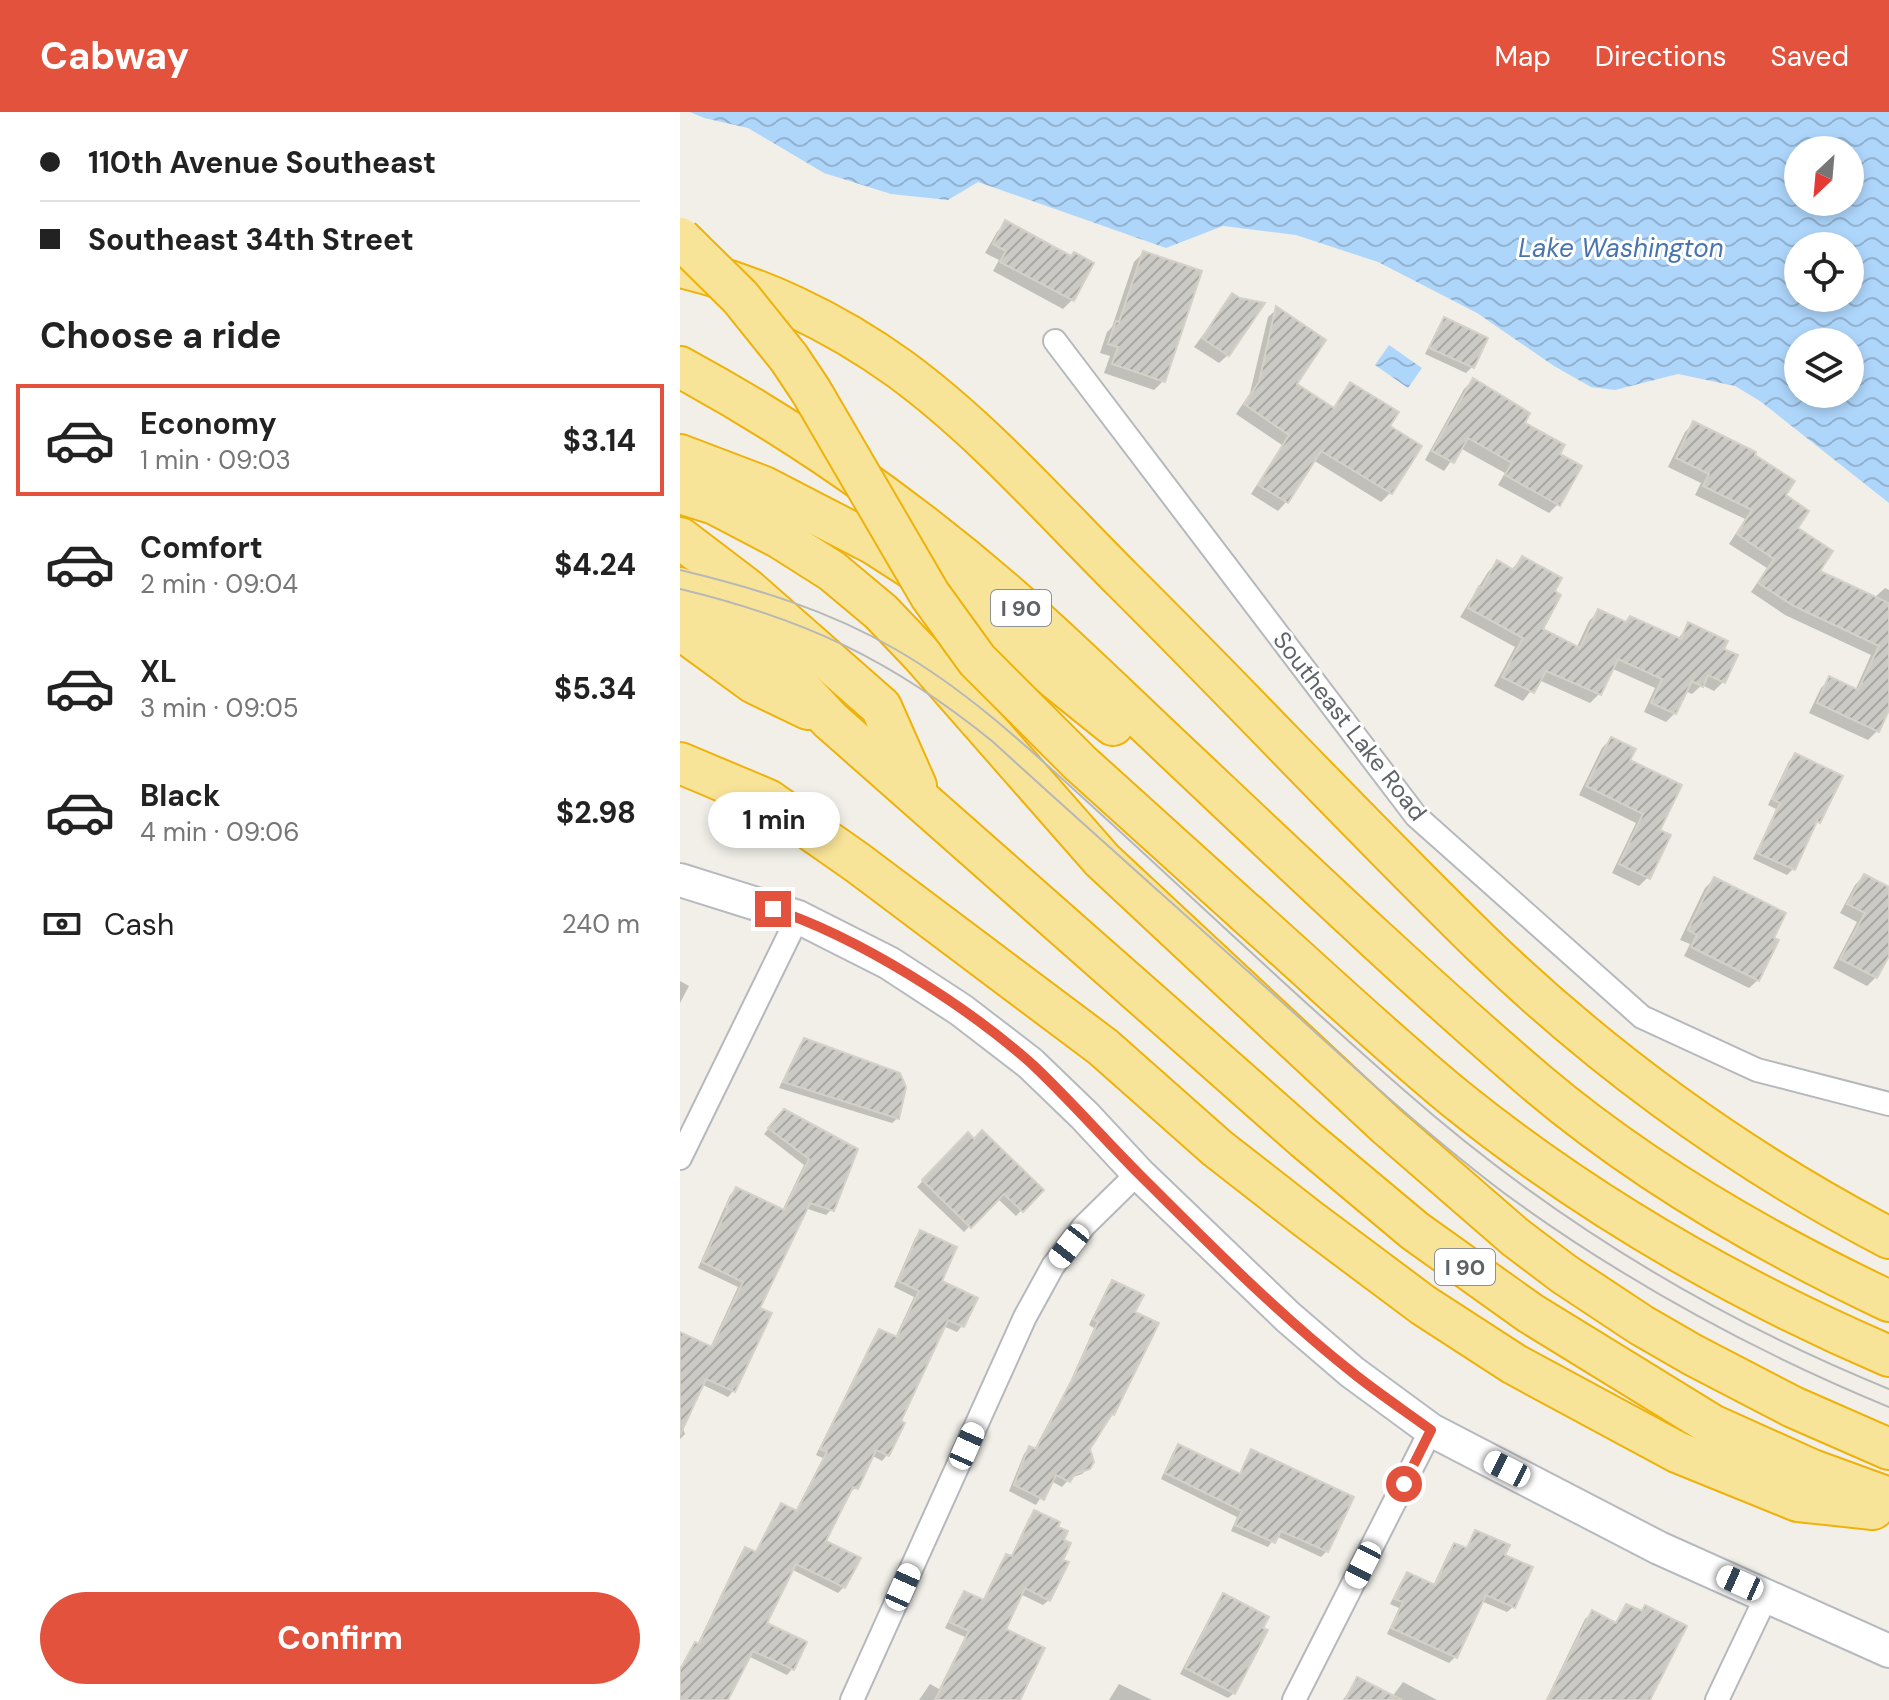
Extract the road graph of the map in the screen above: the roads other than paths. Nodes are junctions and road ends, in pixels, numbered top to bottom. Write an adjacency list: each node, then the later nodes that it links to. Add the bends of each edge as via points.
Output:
1 (680, 238): 21 (highway, bridge, via 740,297 789,358 930,595 977,660 1080,763 1457,1100 1640,1227 1753,1291)
2 (680, 267): 19 (highway, via 747,287 805,313 854,339 944,404 1544,1002 1600,1050 1730,1144)
3 (1055, 341): 16 (street, Southeast Lake Road, via 1416,816 1642,1017 1757,1070)
4 (680, 367): 14 (highway, I 90, via 814,446 996,585)
5 (680, 455): 14 (highway, via 835,522 919,573)
6 (680, 493): 23 (highway, via 715,504 780,538 832,571 881,612 1102,860 1386,1125 1515,1237 1693,1355)
7 (680, 538): 12 (highway, via 747,589 881,707)
8 (680, 588): 10 (highway, I 90, via 774,660)
9 (680, 629): 10 (highway, via 754,683)
10 (830, 720): 12 (highway, I 90)
11 (680, 763): 25 (highway, via 768,800 858,863 1103,1047 1217,1148 1308,1219 1423,1305 1514,1364 1677,1452 1798,1501)
12 (921, 797): 24 (highway, I 90, via 1415,1231 1530,1313 1712,1425)
13 (680, 880): 15 (street)
14 (1327, 893): 20 (highway, I 90, via 1537,1083 1607,1137 1779,1247)
15 (798, 917): 17 (street); 18 (street, via 889,963 961,1010 1030,1063)
16 (1889, 1104)
17 (680, 1158)
18 (1138, 1173): 22 (street, via 1288,1317); 28 (street, via 1084,1226 1053,1266 1025,1317)
19 (1889, 1238)
20 (1889, 1301)
21 (1889, 1356)
22 (1431, 1430): 26 (street, via 1659,1548); 29 (street)
23 (1889, 1449)
24 (1889, 1498)
25 (1889, 1511)
26 (1767, 1595): 27 (street); 30 (street)
27 (1889, 1651)
28 (852, 1700)
29 (1294, 1700)
30 (1717, 1700)

